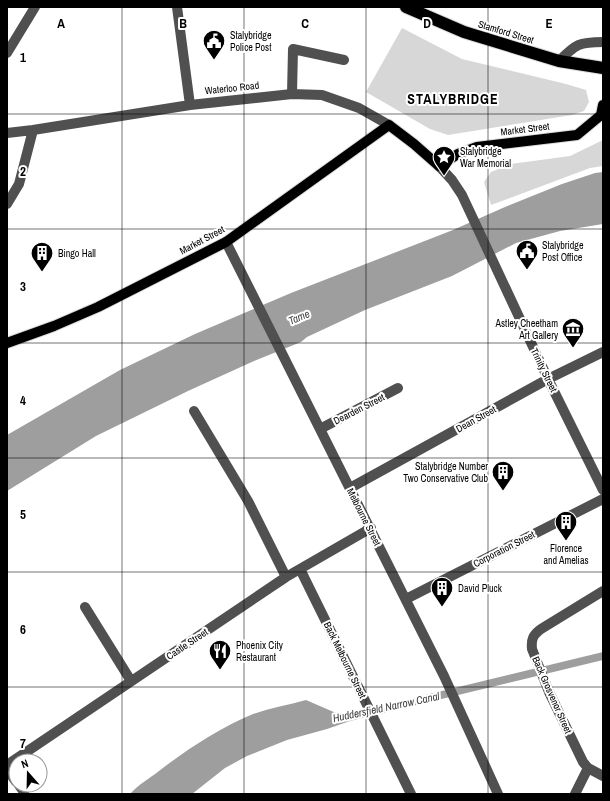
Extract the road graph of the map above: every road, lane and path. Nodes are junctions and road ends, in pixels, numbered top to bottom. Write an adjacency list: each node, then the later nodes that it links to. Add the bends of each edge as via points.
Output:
1 (35, 7): 6 (street)
2 (177, 7): 11 (street)
3 (406, 7): 4 (highway, Stamford Street)
4 (424, 11): 8 (highway, Stamford Street, via 464,32)
5 (603, 42): 8 (street, via 585,42 573,47)
6 (7, 53)
7 (344, 60): 10 (street, via 293,49)
8 (559, 61): 9 (highway, Stamford Street)
9 (603, 68)
10 (292, 94): 11 (street, Waterloo Road); 13 (street, Waterloo Road, via 322,95 359,108)
11 (190, 105): 14 (street, Waterloo Road)
12 (603, 105): 16 (main road, Market Street, via 601,115 577,135 477,147 458,154)
13 (389, 125): 16 (main road, Waterloo Road); 18 (main road, Market Street)
14 (33, 130): 15 (street, Waterloo Road); 17 (street, via 19,184)
15 (7, 133)
16 (439, 166): 21 (street, Trinity Street, via 462,195)
17 (7, 204)
18 (226, 242): 19 (main road, Market Street, via 98,307); 24 (street, Melbourne Street)
19 (7, 343)
20 (603, 352): 21 (street, Dean Street)
21 (548, 379): 25 (street, Dean Street); 26 (street, Trinity Street)
22 (398, 388): 24 (street, Dearden Street)
23 (194, 411): 30 (street, via 248,501)
24 (320, 429): 25 (street, Melbourne Street)
25 (350, 488): 28 (street, Melbourne Street)
26 (603, 490)
27 (603, 499): 32 (street, Corporation Street)
28 (370, 528): 29 (street, Castle Street); 32 (street, Melbourne Street)
29 (300, 569): 30 (street, Castle Street); 38 (street, Back Melbourne Street)
30 (286, 577): 34 (street, Castle Street)
31 (603, 592): 36 (street, Back Grosvenor Street, via 534,634 531,642 549,692)
32 (406, 599): 39 (street, Melbourne Street)
33 (85, 607): 34 (street)
34 (131, 681): 35 (street, Castle Street)
35 (7, 765)
36 (588, 768): 37 (street); 40 (street)
37 (603, 776)
38 (411, 794)
39 (498, 794)
40 (575, 794)

